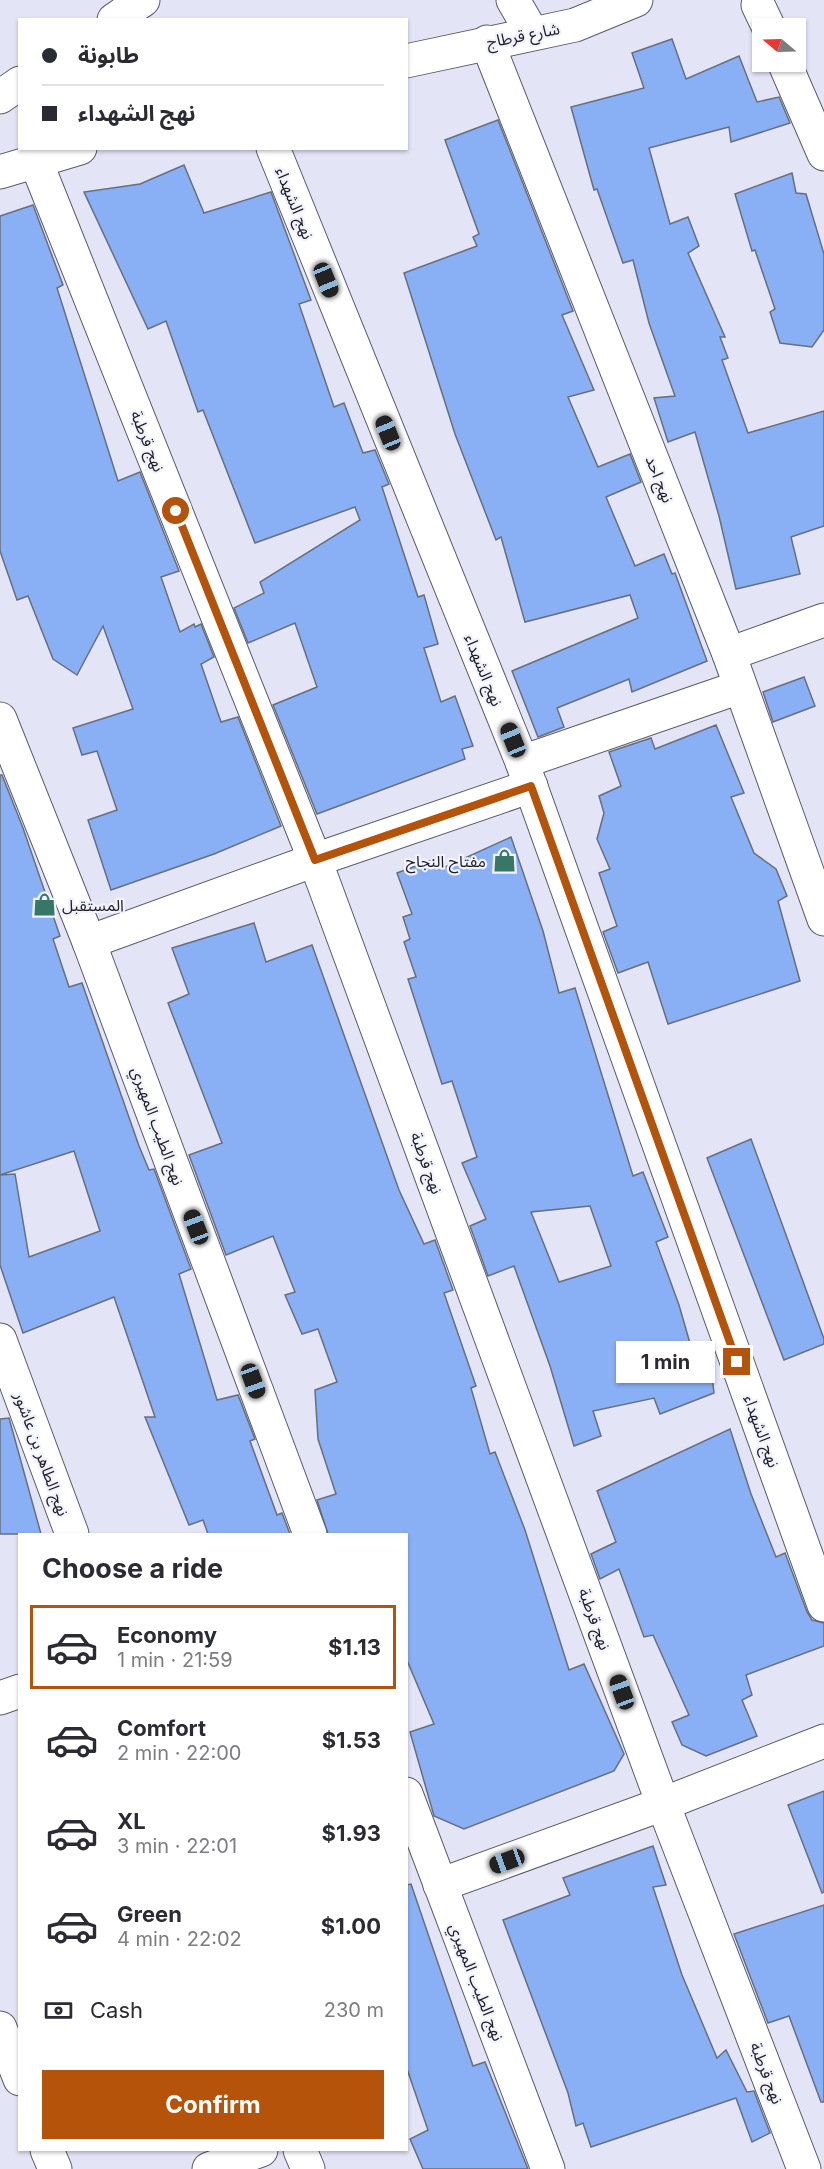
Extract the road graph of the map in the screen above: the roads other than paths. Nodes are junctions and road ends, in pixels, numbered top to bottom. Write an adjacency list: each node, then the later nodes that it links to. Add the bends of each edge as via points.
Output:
1 (143, 0): 4 (street)
2 (513, 0): 5 (street)
3 (636, 0): 5 (street, شارع قرطاج, via 575,25)
4 (117, 18)
5 (532, 33): 6 (street, شارع قرطاج)
6 (488, 42): 7 (street, شارع قرطاج); 18 (street, نهج احد)
7 (408, 61)
8 (790, 72): 11 (street)
9 (18, 84): 10 (street)
10 (0, 96)
11 (816, 112): 14 (street)
12 (74, 150): 15 (street)
13 (274, 150): 21 (street, نهج الشهداء)
14 (824, 154)
15 (36, 162): 16 (street); 22 (street, نهج قرطبة)
16 (0, 172)
17 (824, 620): 18 (street)
18 (729, 654): 19 (street, نهج احد)
19 (740, 687): 21 (street); 23 (street, نهج احد)
20 (0, 719): 24 (street, نهج الطيب المهيري)
21 (526, 774): 22 (street); 28 (street, نهج الشهداء)
22 (315, 860): 24 (street); 33 (street, نهج قرطبة)
23 (824, 919)
24 (89, 942): 27 (street, نهج الطيب المهيري)
25 (0, 1341): 26 (street, نهج الطاهر بن عاشور)
26 (72, 1533)
27 (310, 1533)
28 (824, 1605)
29 (18, 1692): 30 (street)
30 (0, 1698)
31 (824, 1741): 33 (street)
32 (408, 1799): 34 (street, نهج الطيب المهيري)
33 (663, 1804): 34 (street); 44 (street, نهج قرطبة)
34 (440, 1885): 43 (street, نهج الطيب المهيري)
35 (0, 2028): 36 (street)
36 (18, 2074)
37 (47, 2151): 40 (street)
38 (258, 2151): 41 (street)
39 (300, 2151): 42 (street)
40 (55, 2169)
41 (209, 2169)
42 (308, 2169)
43 (548, 2169)
44 (804, 2169)

